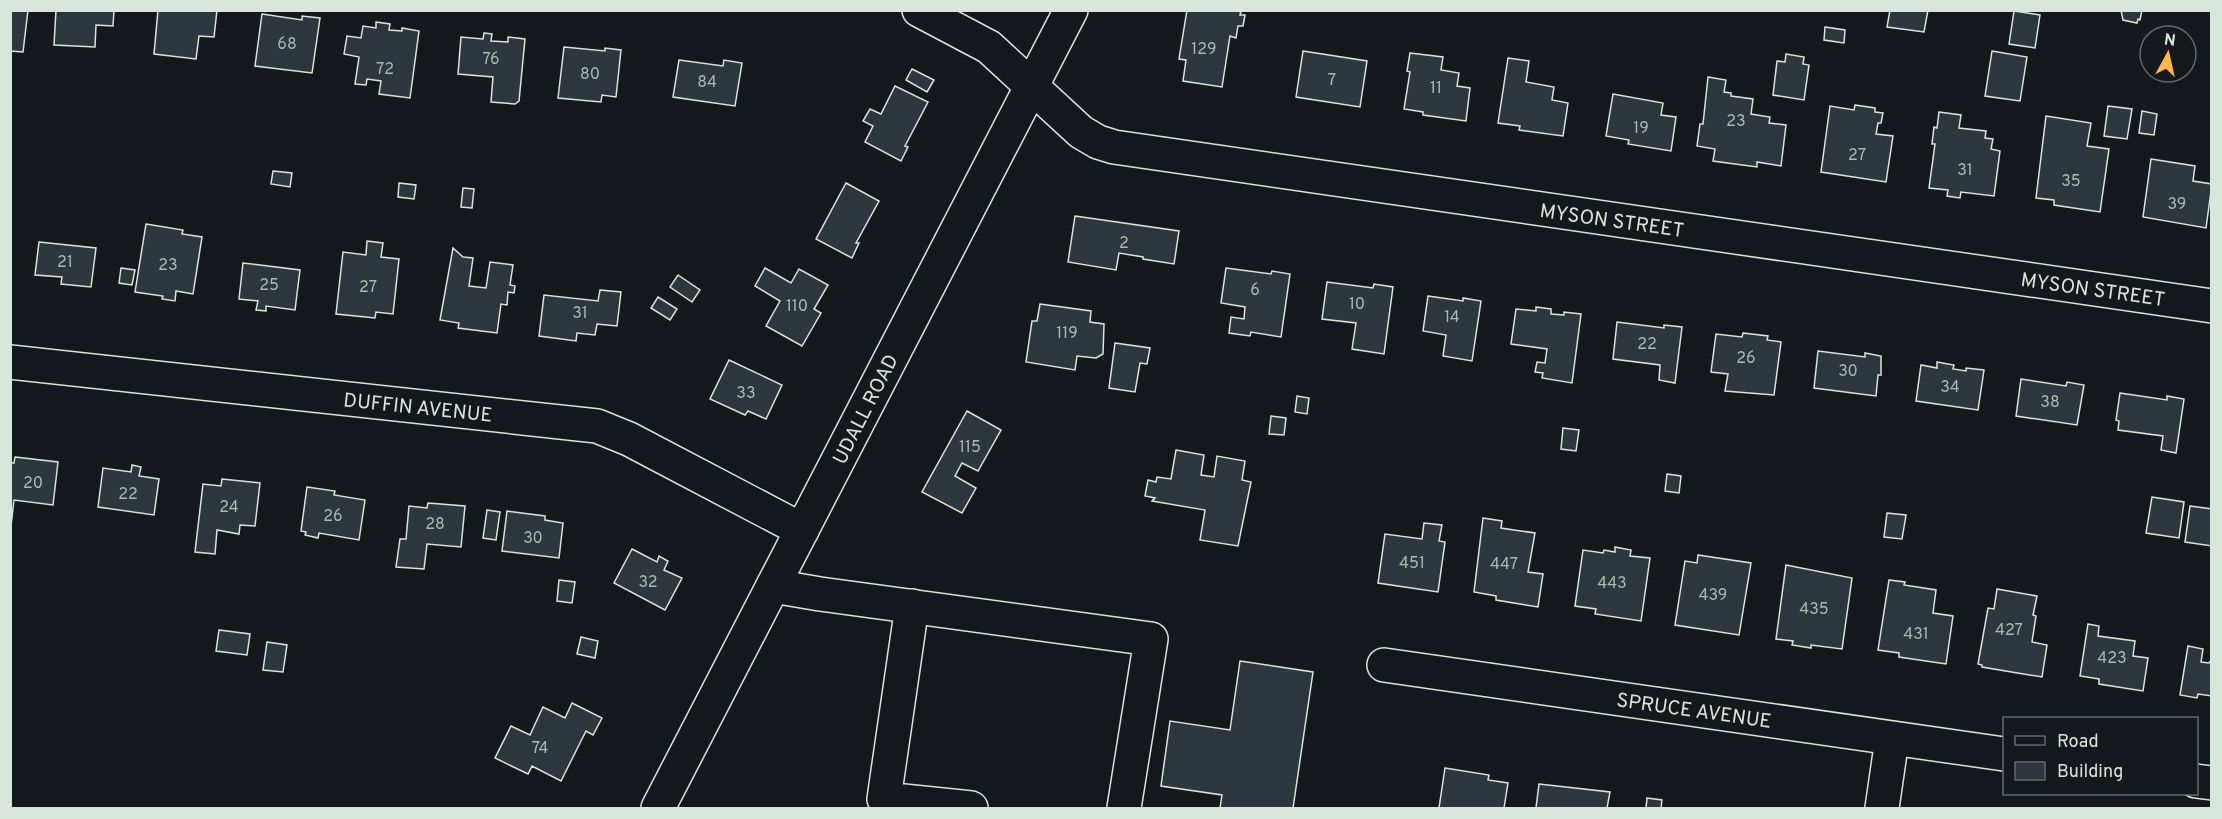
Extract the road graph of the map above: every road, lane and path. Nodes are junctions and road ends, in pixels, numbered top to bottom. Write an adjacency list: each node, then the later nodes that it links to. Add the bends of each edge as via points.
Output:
1 (919, 10): 3 (street, MYSON STREET, via 989,47)
2 (1071, 10): 3 (street, UDALL ROAD)
3 (1032, 87): 4 (street, MYSON STREET, via 1081,132 1098,142 1131,151); 6 (street, UDALL ROAD)
4 (2211, 306)
5 (10, 362): 6 (street, DUFFIN AVENUE, via 597,426)
6 (802, 530): 7 (street, UDALL ROAD)
7 (773, 586): 8 (street); 12 (street, UDALL ROAD)
8 (912, 606): 13 (street, via 884,798); 14 (street, via 1151,639)
9 (1384, 665): 10 (street, SPRUCE AVENUE)
10 (1892, 739): 11 (street, SPRUCE AVENUE); 15 (street)
11 (2003, 754)
12 (658, 808)
13 (971, 808)
14 (1124, 808)
15 (1882, 808)

